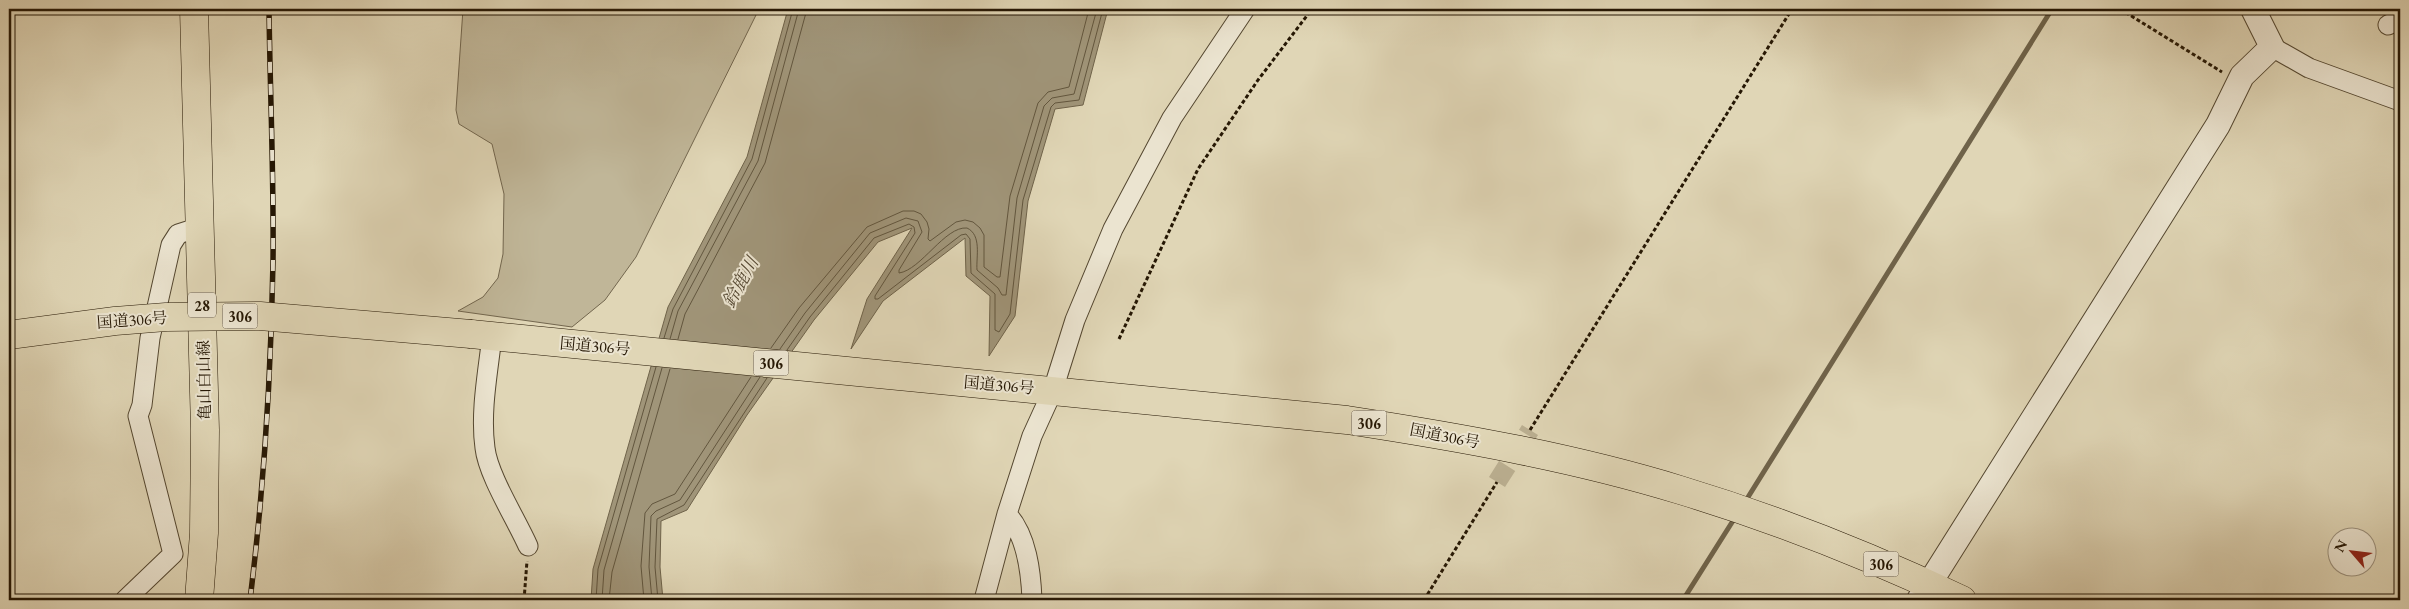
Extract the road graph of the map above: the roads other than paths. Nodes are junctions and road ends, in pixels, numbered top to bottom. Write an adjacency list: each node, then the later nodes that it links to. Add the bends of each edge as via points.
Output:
1 (194, 9): 6 (main road, 亀山白山線 / 28)
2 (1245, 9): 9 (street, via 1172,118 1113,229)
3 (2253, 9): 4 (street)
4 (2272, 47): 5 (street, via 2308,68); 12 (street, via 2234,76 2218,125)
5 (2400, 101)
6 (200, 227): 13 (street, via 178,234 170,245 150,338 138,416 173,554); 14 (main road, 亀山白山線 / 28, via 205,430 204,533)
7 (9, 335): 8 (main road, 国道306号 / 306, bridge, via 123,320 260,316)
8 (490, 336): 9 (main road, 国道306号 / 306); 11 (street, via 485,448 499,488)
9 (1044, 389): 10 (street); 12 (main road, 国道306号 / 306, via 1347,420 1511,448 1680,490 1798,530)
10 (1007, 514): 15 (street); 16 (street, via 1016,523 1029,563)
11 (528, 546)
12 (1924, 592): 17 (main road, 国道306号 / 306)
13 (125, 600)
14 (199, 600)
15 (984, 600)
16 (1032, 600)
17 (1962, 600)

